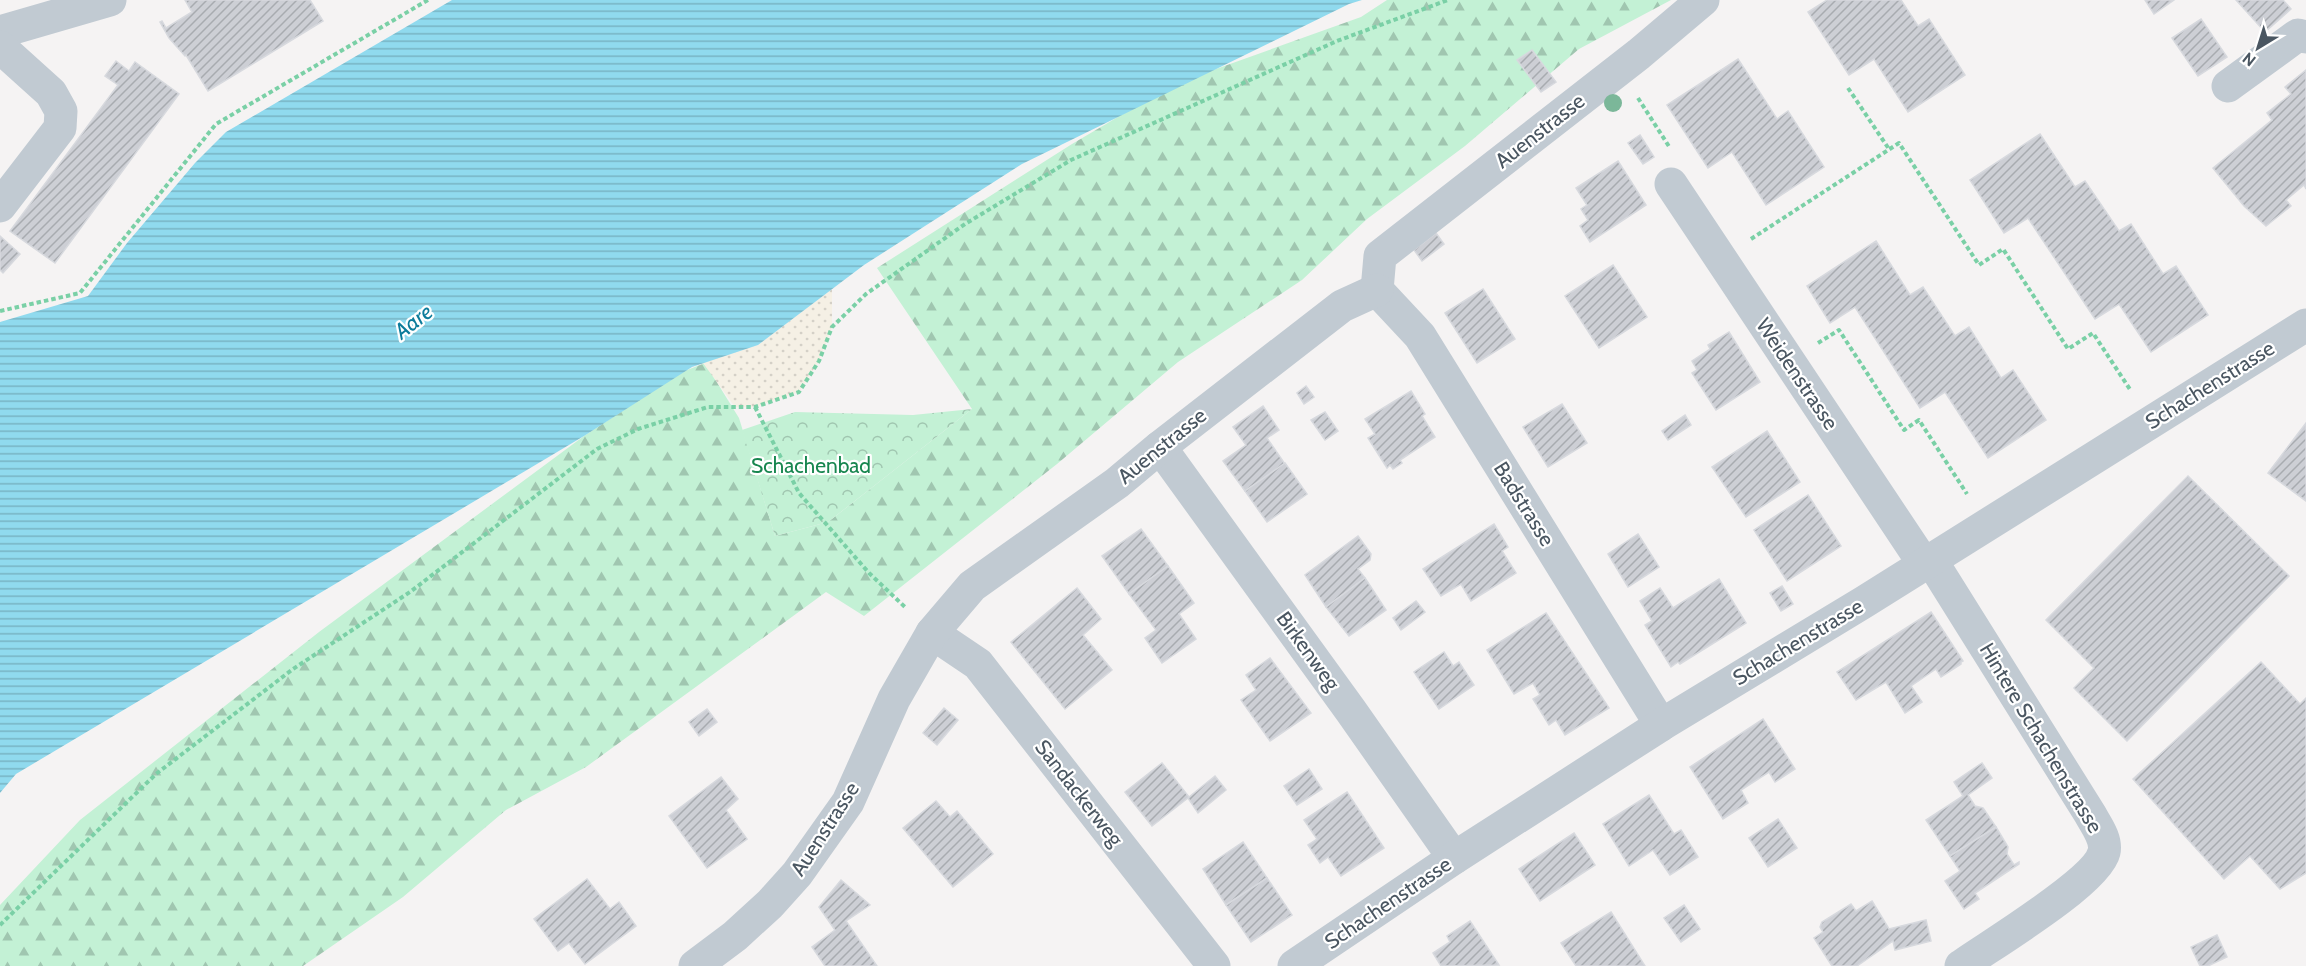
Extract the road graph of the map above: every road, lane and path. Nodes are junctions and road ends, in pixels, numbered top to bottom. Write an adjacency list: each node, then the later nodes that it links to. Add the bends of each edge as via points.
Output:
1 (110, 0): 5 (street)
2 (428, 0): 16 (path, via 216,124 80,293)
3 (1448, 0): 19 (path, via 1337,41 1071,160 965,224 867,294 832,327 819,361 799,392)
4 (1703, 0): 8 (street, Auenstrasse)
5 (0, 32)
6 (2306, 37): 9 (street, via 2298,35)
7 (0, 47): 13 (street, via 51,93 61,111 60,128)
8 (1619, 70): 12 (path); 15 (street, Auenstrasse, via 1380,255)
9 (2228, 86)
10 (1848, 88): 11 (path)
11 (1889, 149): 14 (path); 20 (path, via 1899,143 1979,265 2003,249 2068,349 2093,333)
12 (1673, 171): 23 (street, Weidenstrasse)
13 (0, 206)
14 (1746, 243)
15 (1377, 290): 21 (street, Auenstrasse, via 1342,306); 25 (street, Badstrasse, via 1420,336)
16 (0, 311)
17 (2306, 325): 20 (street, Schachenstrasse)
18 (1811, 348): 22 (path, via 1839,330 1904,430 1919,420)
19 (755, 406): 24 (path, via 799,492 870,573); 27 (path, via 708,408 638,429 597,449 410,592 292,669 156,774)
20 (2151, 422): 22 (street, Schachenstrasse)
21 (1160, 447): 24 (street, Auenstrasse, via 1117,483 972,586); 26 (street, Birkenweg)
22 (1987, 525): 23 (street, Schachenstrasse)
23 (1928, 562): 25 (street, Schachenstrasse); 31 (street, Hintere Schachenstrasse, via 2090,814 2104,852 2089,875 2068,892)
24 (932, 633): 28 (street, Auenstrasse, via 894,699 848,802 822,840 770,904); 29 (street, Sandackerweg, via 978,664)
25 (1662, 725): 26 (street, Schachenstrasse)
26 (1454, 858): 30 (street, Schachenstrasse)
27 (0, 925)
28 (695, 966)
29 (1214, 966)
30 (1294, 966)
31 (1961, 966)

